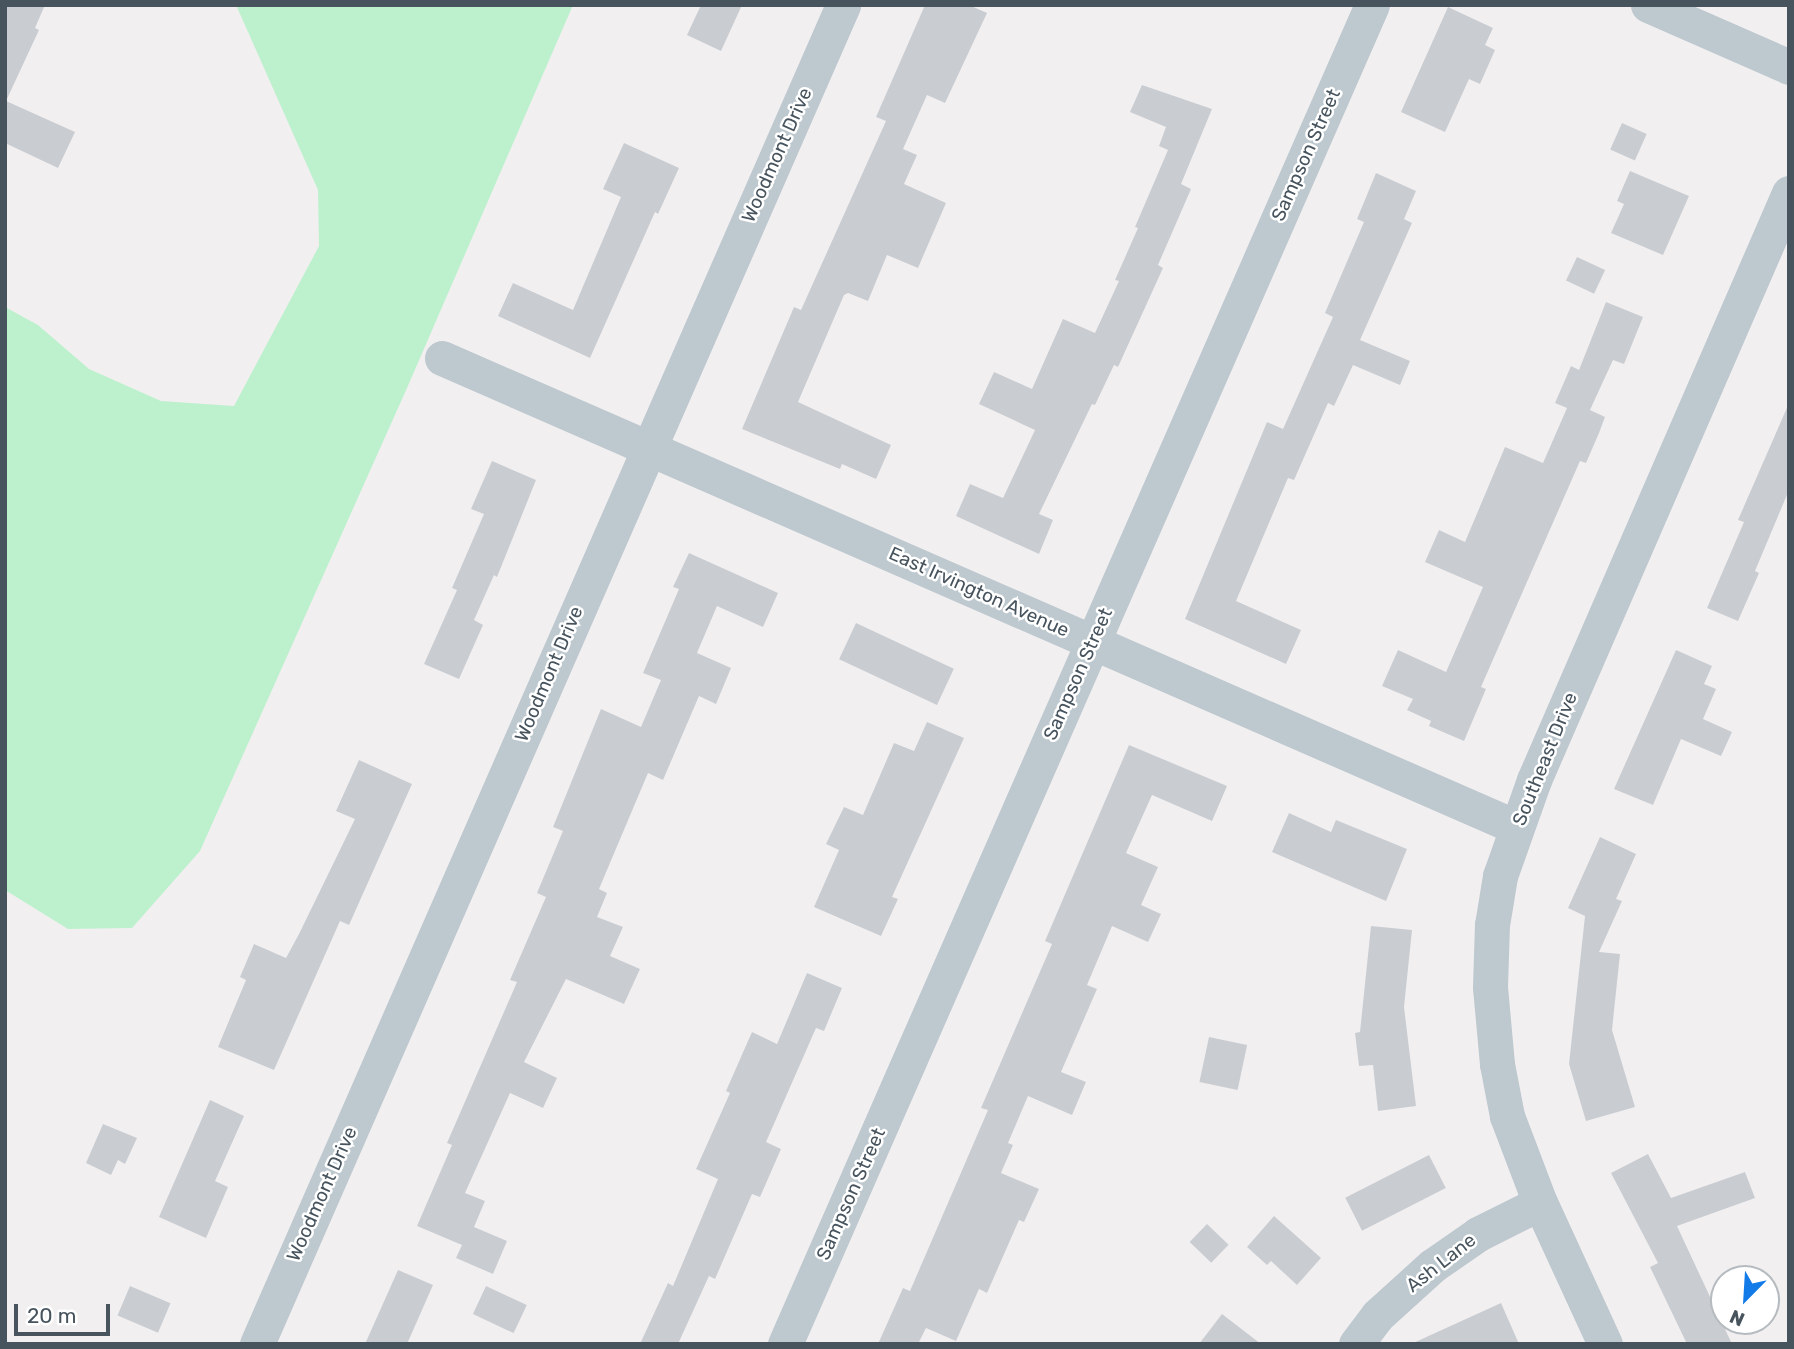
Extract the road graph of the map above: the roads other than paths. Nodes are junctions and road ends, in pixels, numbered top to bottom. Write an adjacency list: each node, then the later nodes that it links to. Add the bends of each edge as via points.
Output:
1 (842, 5): 7 (street, Woodmont Drive)
2 (1372, 5): 8 (street, Sampson Street)
3 (1648, 5): 4 (street)
4 (1789, 67)
5 (1789, 193): 9 (street, Southeast Drive)
6 (442, 358): 7 (street, East Irvington Avenue)
7 (648, 447): 8 (street, East Irvington Avenue); 11 (street, Woodmont Drive)
8 (1091, 643): 9 (street, East Irvington Avenue); 12 (street, Sampson Street)
9 (1516, 827): 10 (street, Southeast Drive, via 1500,876 1492,925 1490,987 1507,1116)
10 (1540, 1203): 13 (street, Ash Lane, via 1478,1234 1432,1266 1378,1315); 14 (street, Southeast Drive)
11 (257, 1344)
12 (785, 1344)
13 (1356, 1344)
14 (1605, 1344)

